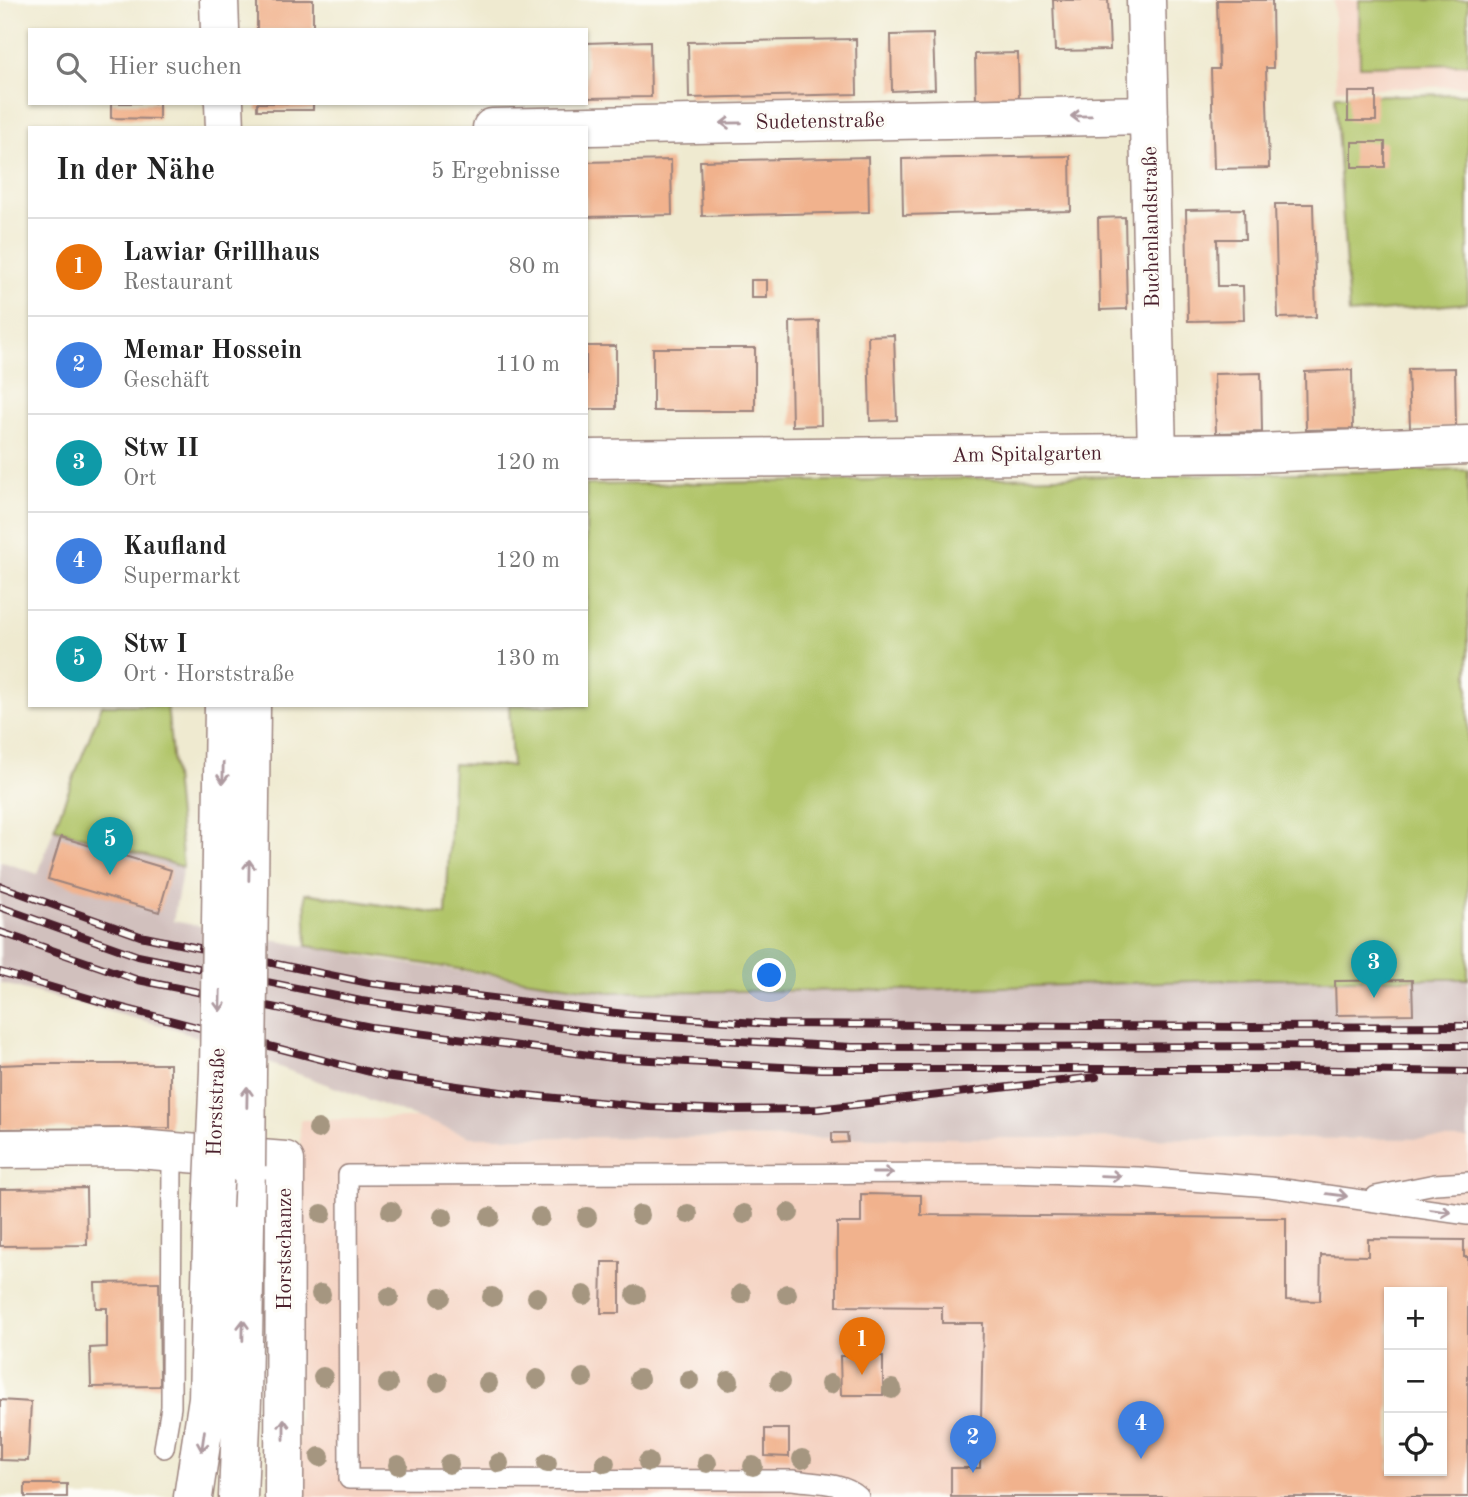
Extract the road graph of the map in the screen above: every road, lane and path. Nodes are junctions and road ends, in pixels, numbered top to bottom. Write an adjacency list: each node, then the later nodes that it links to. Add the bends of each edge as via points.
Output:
1 (219, 0): 3 (street)
2 (1146, 0): 5 (street, Buchenlandstraße)
3 (220, 28)
4 (224, 105): 6 (street)
5 (1149, 115): 7 (street, Sudetenstraße, one-way to 7); 9 (street, Buchenlandstraße)
6 (225, 126)
7 (588, 126)
8 (1468, 444): 9 (street, Am Spitalgarten)
9 (1157, 454): 10 (street, Am Spitalgarten)
10 (588, 459)
11 (224, 707): 18 (street, Horststraße, one-way to 18, bridge, via 219,1070)
12 (251, 707): 18 (street, Horststraße, one-way to 12, bridge)
13 (0, 1150): 14 (street, Horstschanze)
14 (173, 1153): 19 (lane, via 171,1407); 22 (street, Horstschanze, one-way to 14, via 285,1161)
15 (1468, 1182): 16 (lane)
16 (1365, 1199): 17 (lane, one-way to 17); 23 (lane, one-way to 16, via 831,1485 792,1480 349,1479 348,1175 1005,1173 1270,1186)
17 (1468, 1214)
18 (225, 1399): 20 (street, Horststraße, one-way to 20); 21 (street, Horststraße)
19 (164, 1448)
20 (193, 1497)
21 (238, 1497)
22 (284, 1497)
23 (859, 1497)

